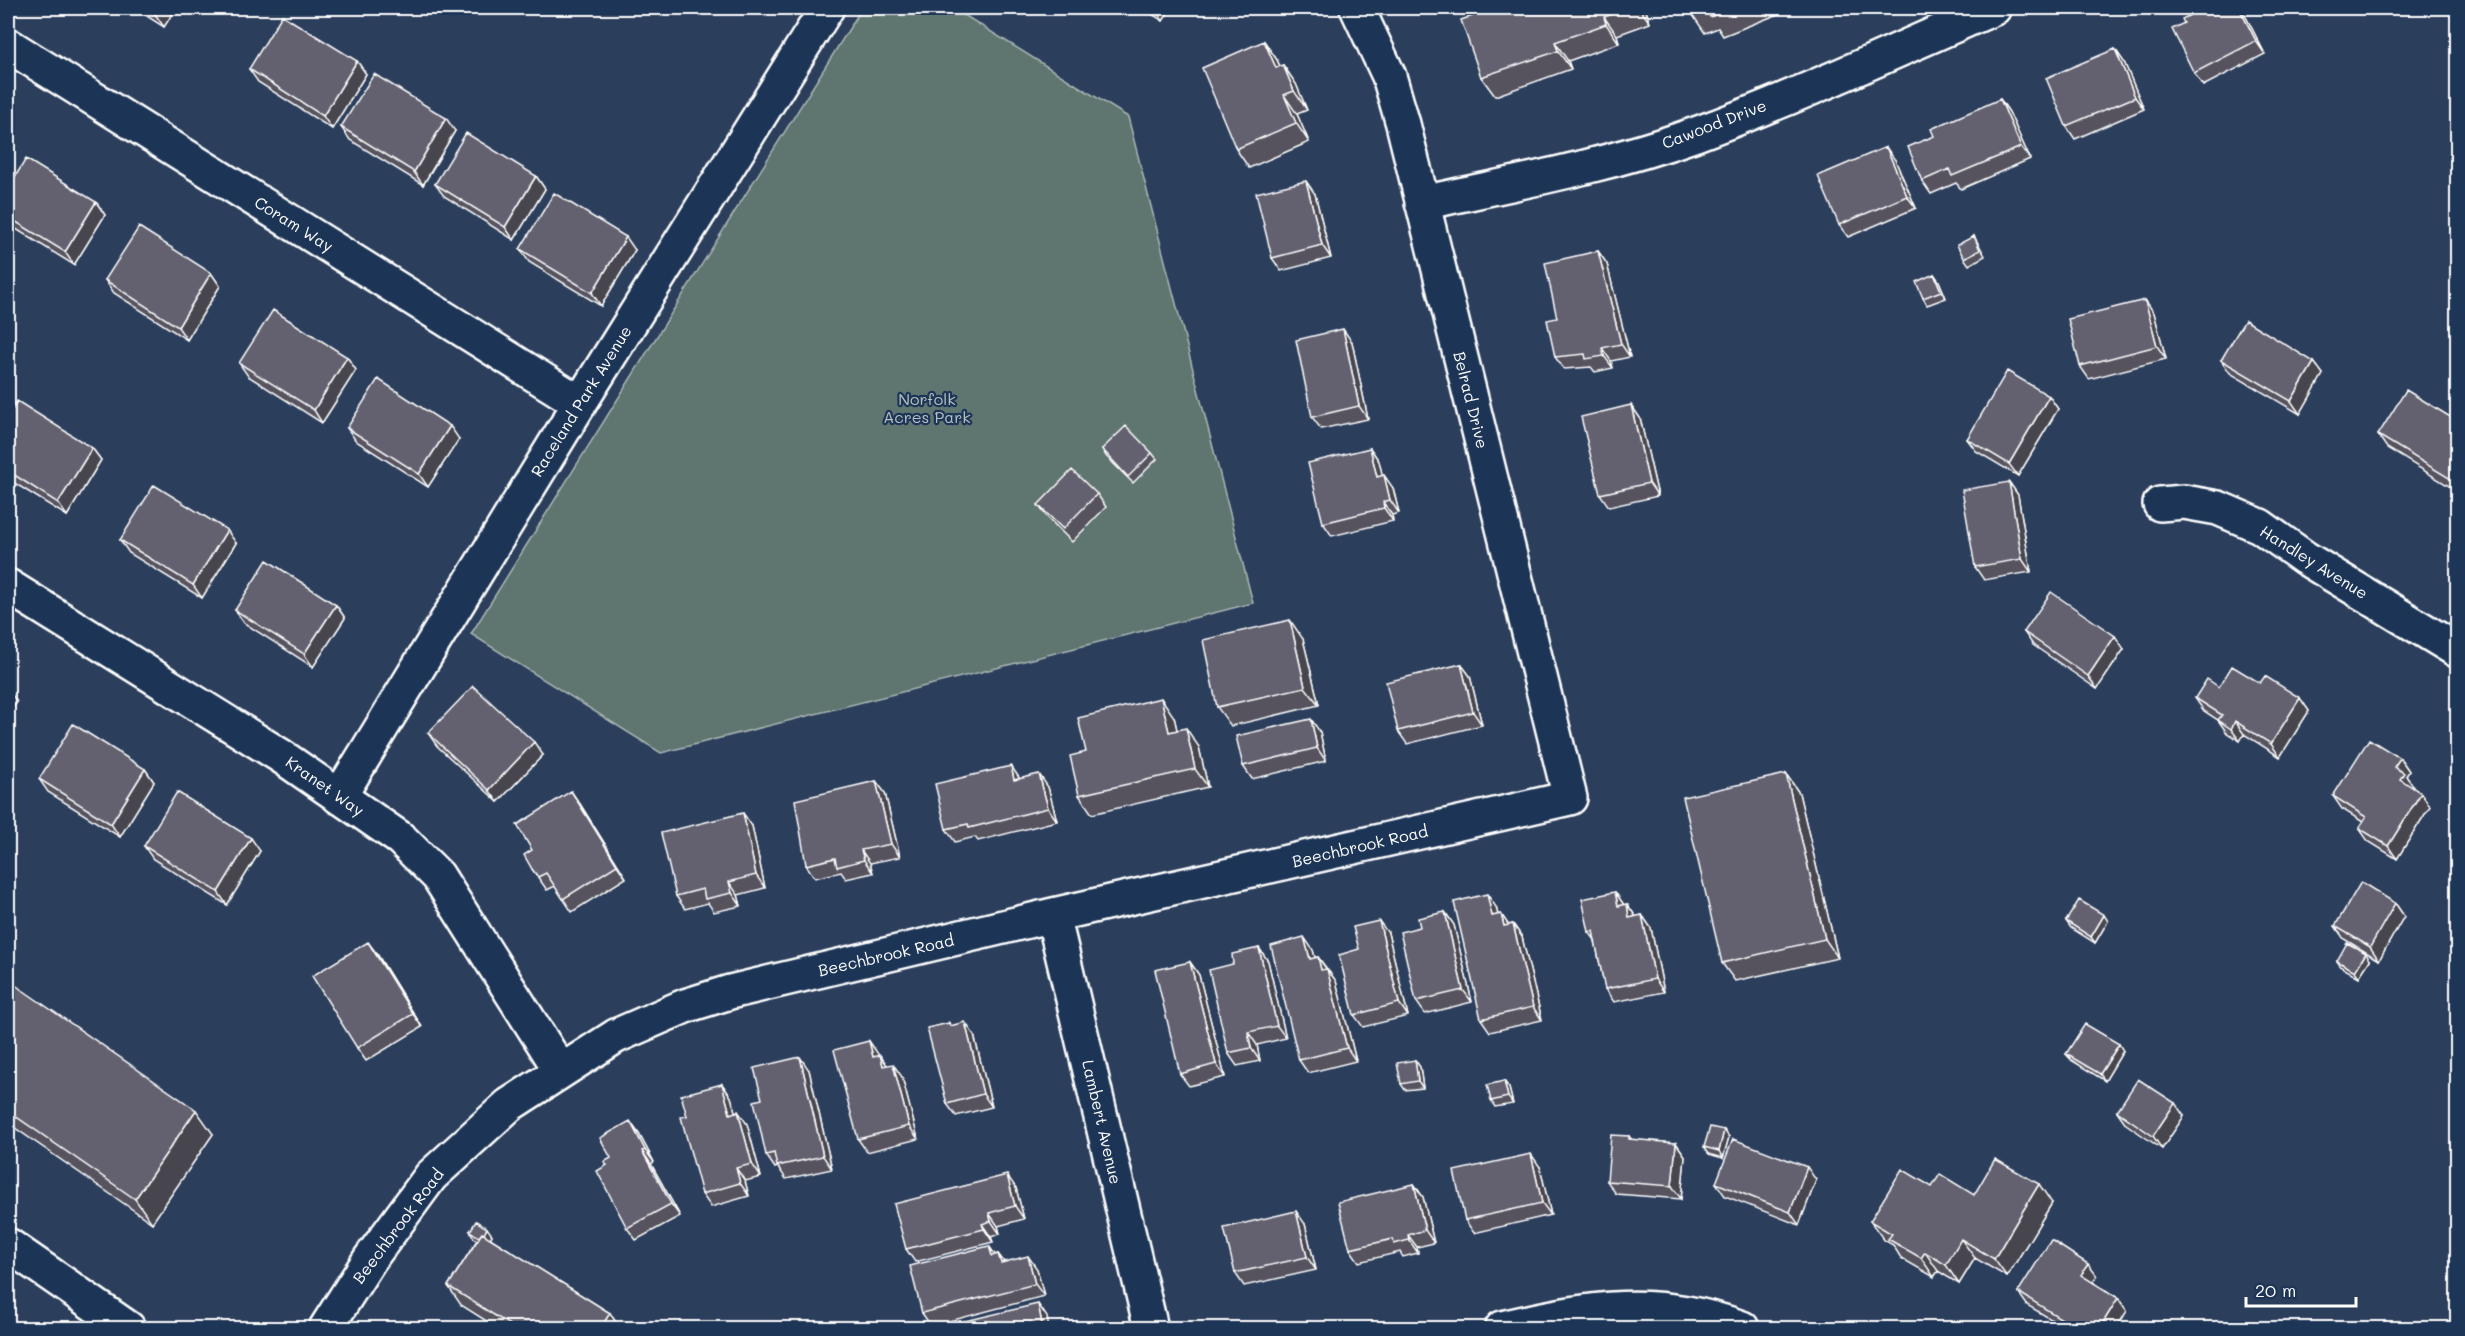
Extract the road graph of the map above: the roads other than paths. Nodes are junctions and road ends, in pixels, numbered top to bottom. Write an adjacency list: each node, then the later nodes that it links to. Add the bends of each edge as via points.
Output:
1 (827, 8): 6 (street, Raceland Park Avenue)
2 (1357, 8): 5 (street, Belrad Drive, via 1389,76)
3 (1994, 8): 5 (street, Cawood Drive, via 1696,134 1587,166)
4 (8, 45): 6 (street, Coram Way)
5 (1422, 203): 11 (street, Belrad Drive)
6 (580, 403): 10 (street, Raceland Park Avenue)
7 (2160, 504): 9 (street, Handley Avenue, via 2184,502 2218,508 2260,526)
8 (8, 586): 10 (street, Kranet Way)
9 (2457, 651)
10 (339, 797): 13 (street, Kranet Way, via 401,839 438,876)
11 (1570, 798): 12 (street, Beechbrook Road)
12 (1053, 915): 13 (street, Beechbrook Road, via 685,1006 616,1035); 17 (street, Lambert Avenue)
13 (561, 1071): 16 (street, Beechbrook Road, via 509,1105 431,1176 370,1259)
14 (8, 1245): 15 (street)
15 (128, 1329)
16 (326, 1329)
17 (1151, 1329)
18 (1502, 1329): 19 (street, via 1564,1314 1623,1306 1689,1312)
19 (1742, 1329)

